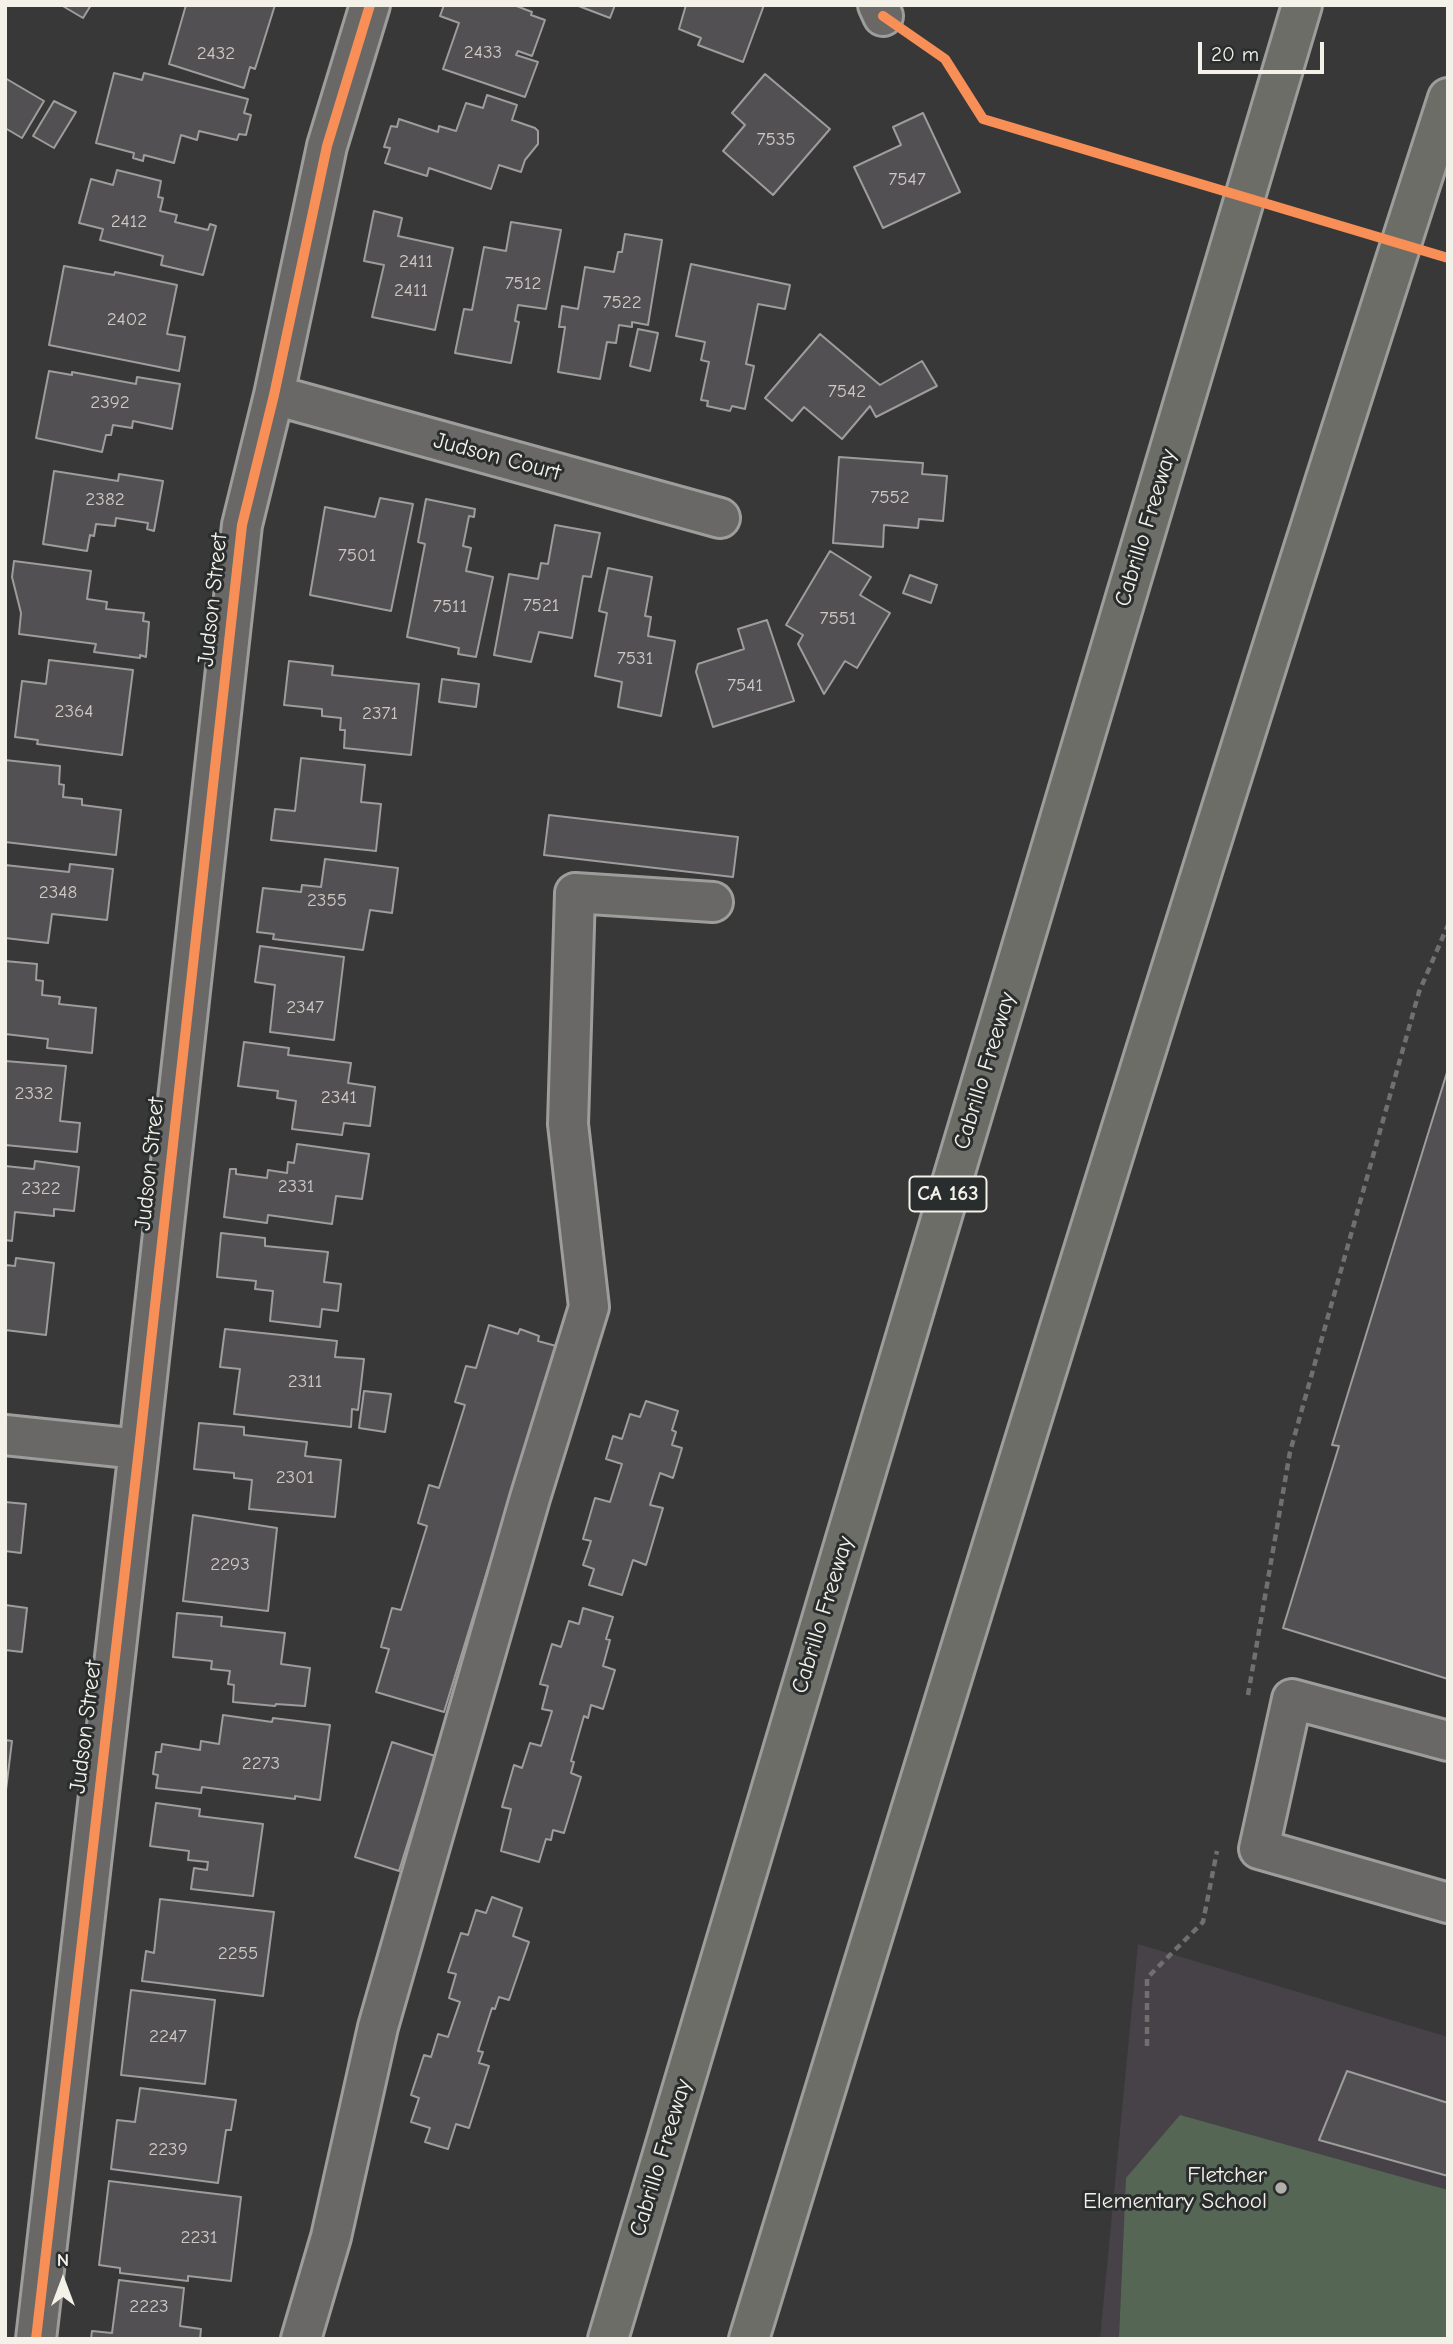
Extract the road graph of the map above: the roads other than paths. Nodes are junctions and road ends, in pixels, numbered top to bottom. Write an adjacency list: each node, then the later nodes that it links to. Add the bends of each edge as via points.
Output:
1 (370, 5): 4 (street, Judson Street, via 327,146)
2 (1301, 5): 13 (highway, Cabrillo Freeway / CA 163)
3 (1448, 98): 14 (highway, via 1322,487)
4 (274, 395): 5 (street, Judson Court); 8 (street, Judson Street, via 242,525)
5 (720, 518)
6 (713, 902): 12 (street, via 575,893 568,1124 589,1307 378,2027 331,2237)
7 (5, 1435): 8 (street)
8 (139, 1449): 11 (street, Judson Street)
9 (1448, 1741): 10 (street, via 1292,1699 1259,1849)
10 (1448, 1903)
11 (36, 2339)
12 (301, 2339)
13 (608, 2339)
14 (749, 2339)

